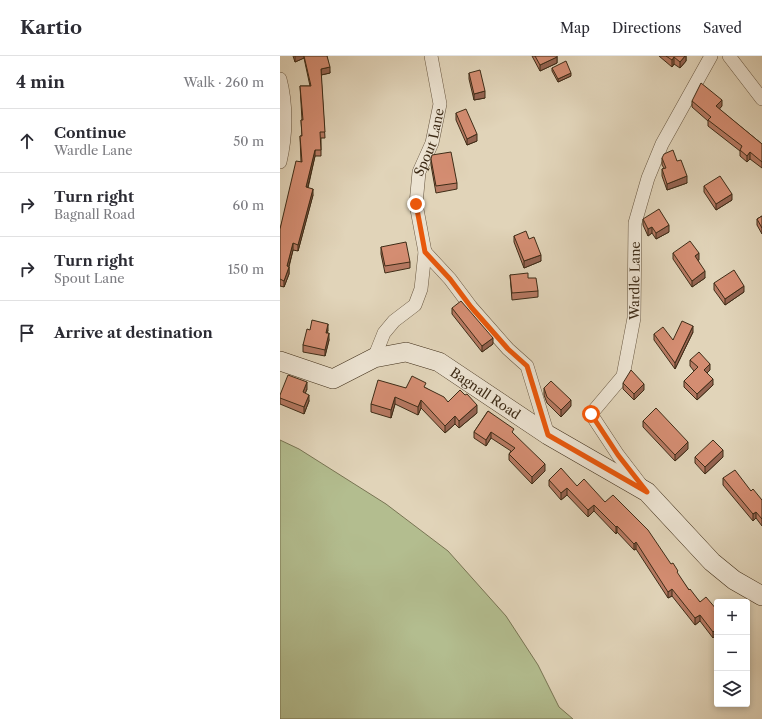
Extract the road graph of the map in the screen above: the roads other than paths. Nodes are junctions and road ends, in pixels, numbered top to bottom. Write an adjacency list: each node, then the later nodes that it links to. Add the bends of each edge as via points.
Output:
1 (431, 56): 7 (street, Spout Lane, via 440,104 432,143 419,172 416,204)
2 (711, 56): 11 (street, Wardle Lane, via 662,144 648,178 635,223 634,318 623,376 591,414)
3 (729, 56): 5 (street)
4 (280, 79): 6 (street, via 283,90 284,144)
5 (762, 99)
6 (280, 162)
7 (425, 252): 8 (street, Spout Lane, via 421,289 415,305 394,321 384,333); 10 (street, via 508,349 527,366)
8 (374, 358): 9 (street, Bagnall Road, via 333,379); 10 (street, Bagnall Road, via 406,352 439,362)
9 (280, 361)
10 (548, 435): 11 (street, Bagnall Road)
11 (647, 492): 12 (street, Bagnall Road, via 712,562 734,580)
12 (762, 596)

